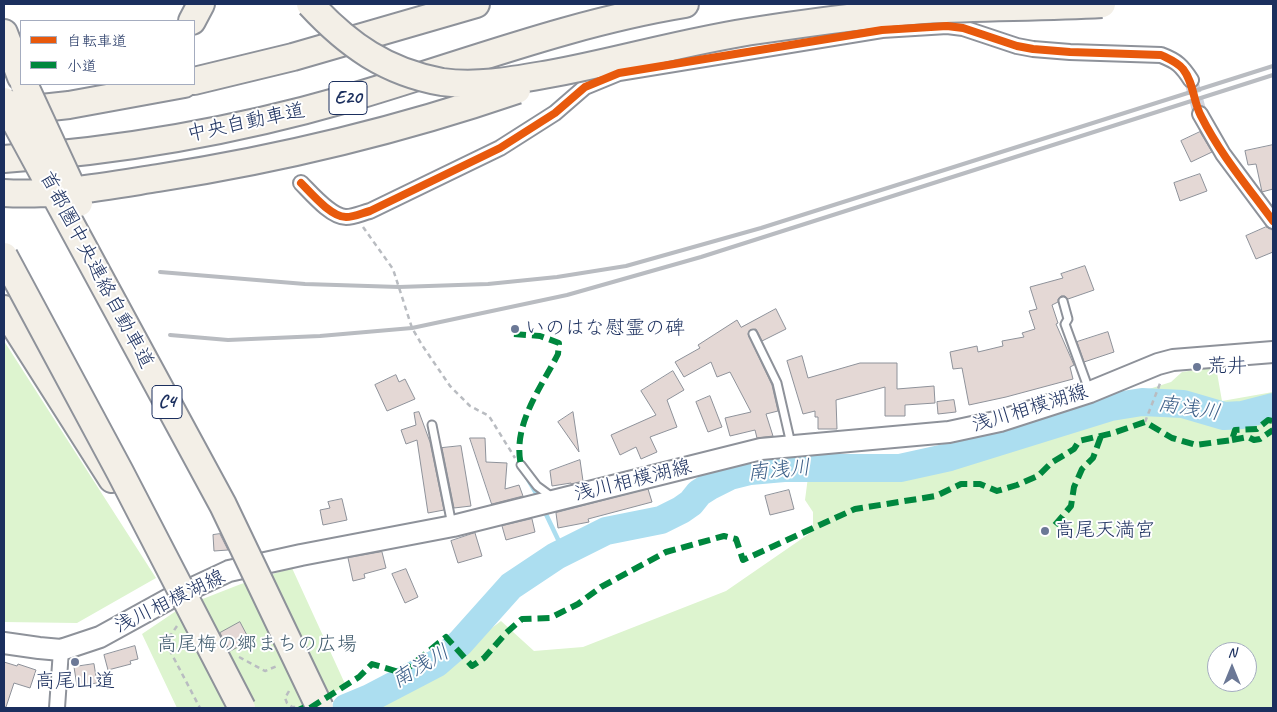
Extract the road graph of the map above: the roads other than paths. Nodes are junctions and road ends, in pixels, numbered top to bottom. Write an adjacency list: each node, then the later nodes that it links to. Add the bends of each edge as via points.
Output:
1 (201, 4): 6 (highway)
2 (310, 4): 8 (highway, bridge, via 342,37 372,58 395,69 443,82 498,83)
3 (476, 4): 11 (highway, via 293,57)
4 (685, 4): 19 (highway, 中央自動車道 / E20, via 519,44 346,99 238,126 186,137)
5 (1102, 4): 8 (highway, bridge, via 924,10 825,21 721,37)
6 (193, 20)
7 (4, 34): 9 (highway)
8 (582, 68): 21 (highway, bridge, via 430,118 280,155 109,186)
9 (20, 74)
10 (1191, 80): 20 (street, via 1183,68 1161,56 1033,49 947,26 882,30 619,73 585,88 555,113 500,148 370,211 355,215 339,216)
11 (195, 81)
12 (24, 85): 33 (highway, bridge)
13 (29, 85): 15 (highway)
14 (179, 85): 17 (highway)
15 (4, 88)
16 (4, 101): 33 (highway, 首都圏中央連絡自動車道 / C4, bridge)
17 (4, 113)
18 (1200, 114): 22 (street, via 1223,154)
19 (4, 159)
20 (301, 183)
21 (4, 193)
22 (1273, 221)
23 (4, 256): 35 (highway, bridge)
24 (1063, 301): 28 (lane, via 1068,319 1065,324)
25 (4, 309): 35 (highway, bridge)
26 (753, 334): 30 (lane, via 777,384)
27 (1273, 352): 28 (main road, 浅川相模湖線, via 1173,360)
28 (1090, 392): 30 (main road, 浅川相模湖線, via 1000,421 949,432)
29 (432, 425): 34 (lane)
30 (791, 446): 32 (main road, 浅川相模湖線, via 729,456)
31 (521, 465): 32 (lane, via 538,486)
32 (557, 500): 34 (main road, 浅川相模湖線)
33 (223, 505): 40 (highway, 首都圏中央連絡自動車道 / C4, bridge)
34 (453, 526): 37 (main road, 浅川相模湖線, via 301,554 230,571 169,599 100,637)
35 (164, 560): 39 (highway, bridge)
36 (4, 643): 37 (main road, 浅川相模湖線)
37 (61, 650): 38 (street)
38 (57, 708)
39 (242, 708)
40 (320, 708)

